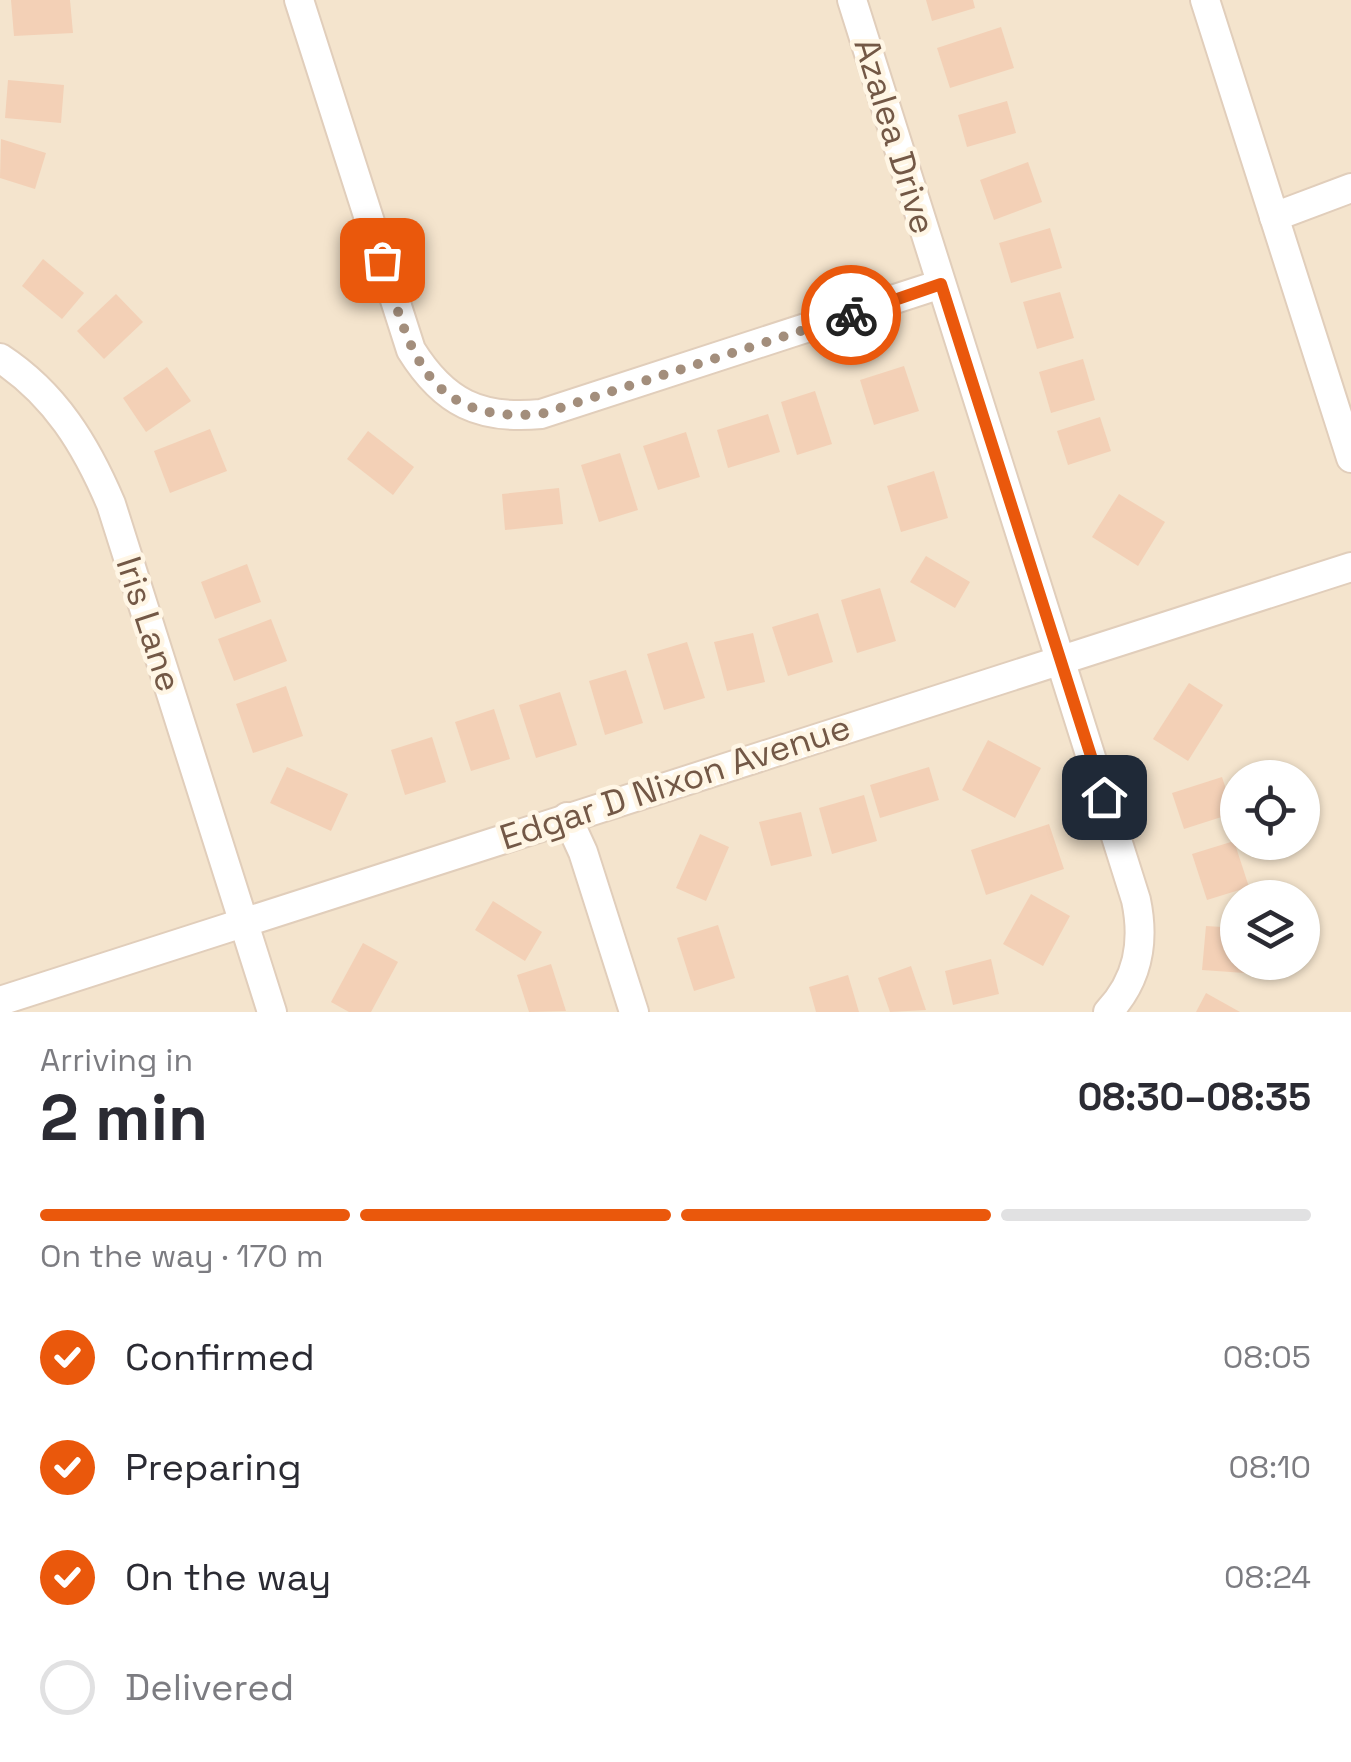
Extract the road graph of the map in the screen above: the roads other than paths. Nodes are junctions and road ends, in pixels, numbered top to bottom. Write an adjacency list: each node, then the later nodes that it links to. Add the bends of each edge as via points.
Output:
1 (299, 0): 6 (street, via 412,350 435,383 468,406 493,414 541,414)
2 (852, 0): 6 (street, Azalea Drive)
3 (1205, 0): 5 (street)
4 (1351, 188): 5 (street)
5 (1274, 217): 8 (street)
6 (941, 284): 10 (street, Azalea Drive)
7 (0, 358): 12 (street, Iris Lane, via 66,420 96,468)
8 (1351, 458)
9 (1351, 567): 10 (street, Edgar D Nixon Avenue)
10 (1060, 660): 11 (street, Edgar D Nixon Avenue); 16 (street, Azalea Drive, via 1140,920 1136,968)
11 (567, 816): 12 (street, Edgar D Nixon Avenue); 15 (street)
12 (244, 921): 13 (street, Edgar D Nixon Avenue); 14 (street, Iris Lane)
13 (0, 1001)
14 (272, 1012)
15 (634, 1012)
16 (1108, 1012)

